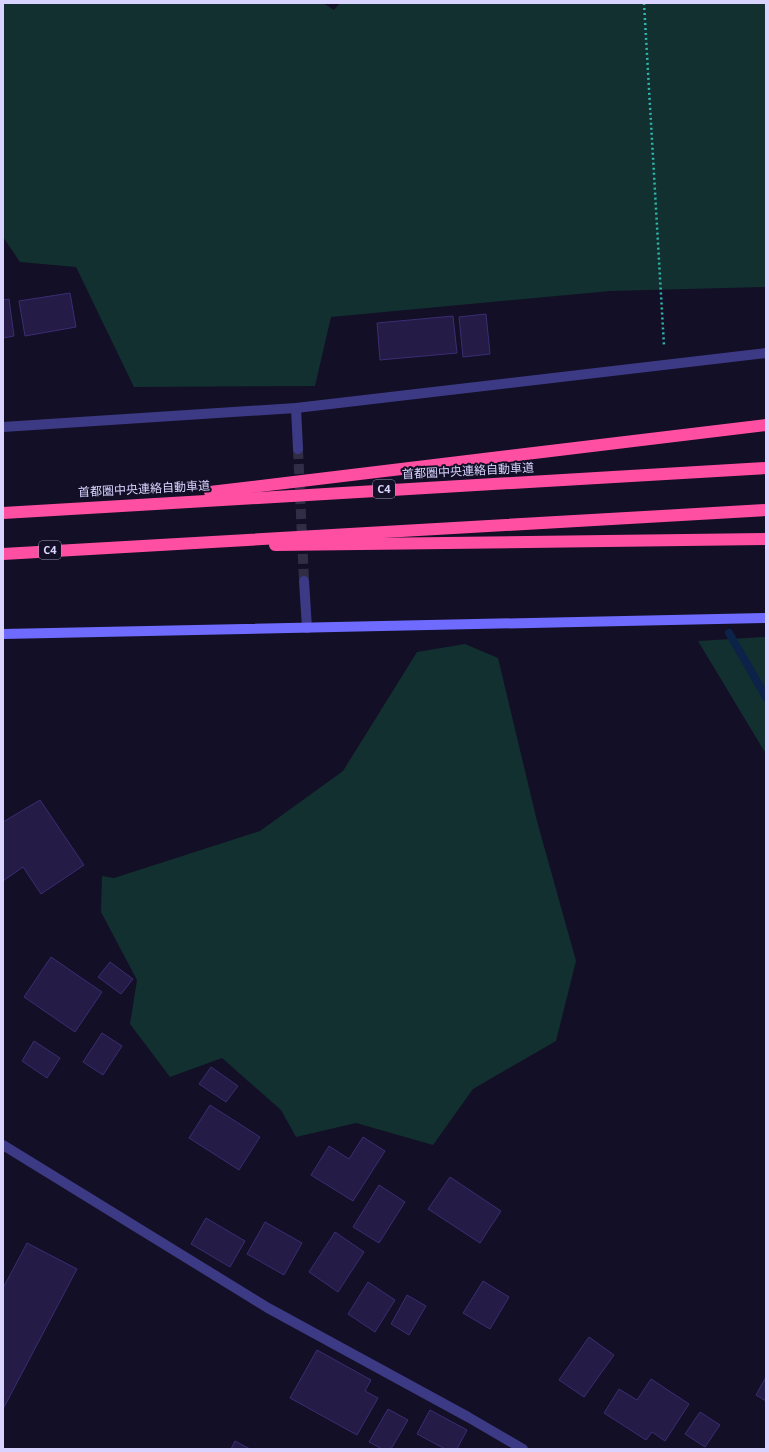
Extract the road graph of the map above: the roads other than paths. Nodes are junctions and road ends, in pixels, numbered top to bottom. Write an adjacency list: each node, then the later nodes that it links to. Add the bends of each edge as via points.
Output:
1 (766, 353): 2 (street)
2 (296, 408): 4 (street); 5 (street)
3 (766, 425): 7 (highway)
4 (3, 427)
5 (298, 449)
6 (766, 468): 7 (highway, 首都圏中央連絡自動車道 / C4)
7 (97, 506): 9 (highway, 首都圏中央連絡自動車道 / C4)
8 (766, 510): 11 (highway, C4)
9 (3, 513)
10 (766, 539): 11 (highway)
11 (97, 547): 12 (highway, C4)
12 (3, 554)
13 (304, 581): 15 (street)
14 (766, 618): 15 (street)
15 (307, 628): 16 (street)
16 (3, 634)
17 (3, 1145): 18 (street, via 268,1308 468,1416)
18 (523, 1449)

